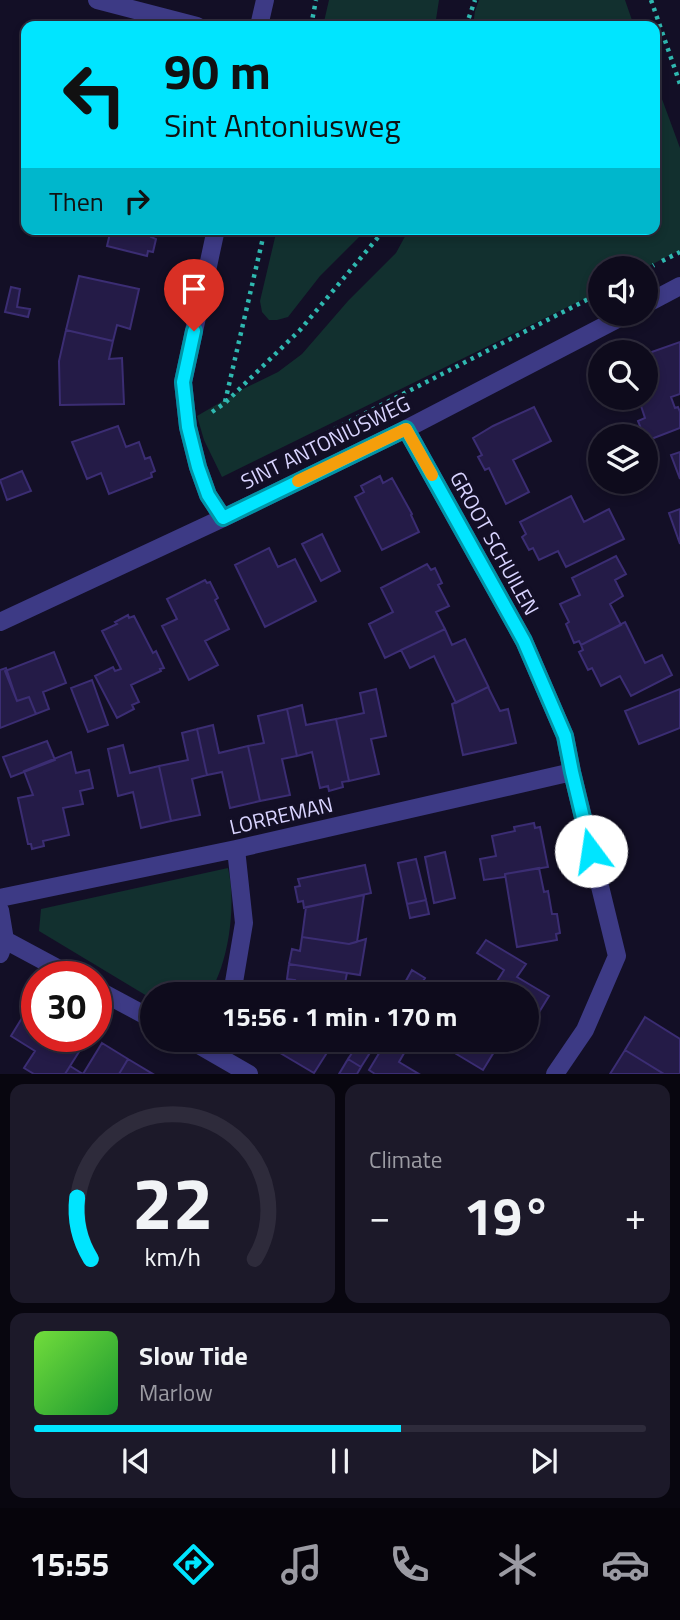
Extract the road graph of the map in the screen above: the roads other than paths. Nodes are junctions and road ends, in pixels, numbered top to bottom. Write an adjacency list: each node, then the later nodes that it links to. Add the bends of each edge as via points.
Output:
1 (97, 0): 3 (street)
2 (265, 0): 4 (street)
3 (178, 21)
4 (260, 21)
5 (215, 235): 10 (street, via 183,382 198,467)
6 (680, 286): 7 (street)
7 (658, 298)
8 (604, 326): 9 (street, SINT ANTONIUSWEG)
9 (406, 429): 10 (street, SINT ANTONIUSWEG); 12 (street, GROOT SCHUILEN, via 524,641 565,736)
10 (223, 518): 11 (street, SINT ANTONIUSWEG)
11 (0, 621)
12 (572, 772): 13 (street, LORREMAN); 23 (street, GROOT SCHUILEN, via 617,956 586,1030)
13 (236, 849): 14 (street, LORREMAN); 18 (street, via 244,923)
14 (0, 898)
15 (0, 910): 16 (street)
16 (2, 947): 17 (street)
17 (36, 961)
18 (235, 982)
19 (112, 998): 20 (street)
20 (140, 1013)
21 (220, 1052): 22 (street)
22 (248, 1074)
23 (555, 1074)

